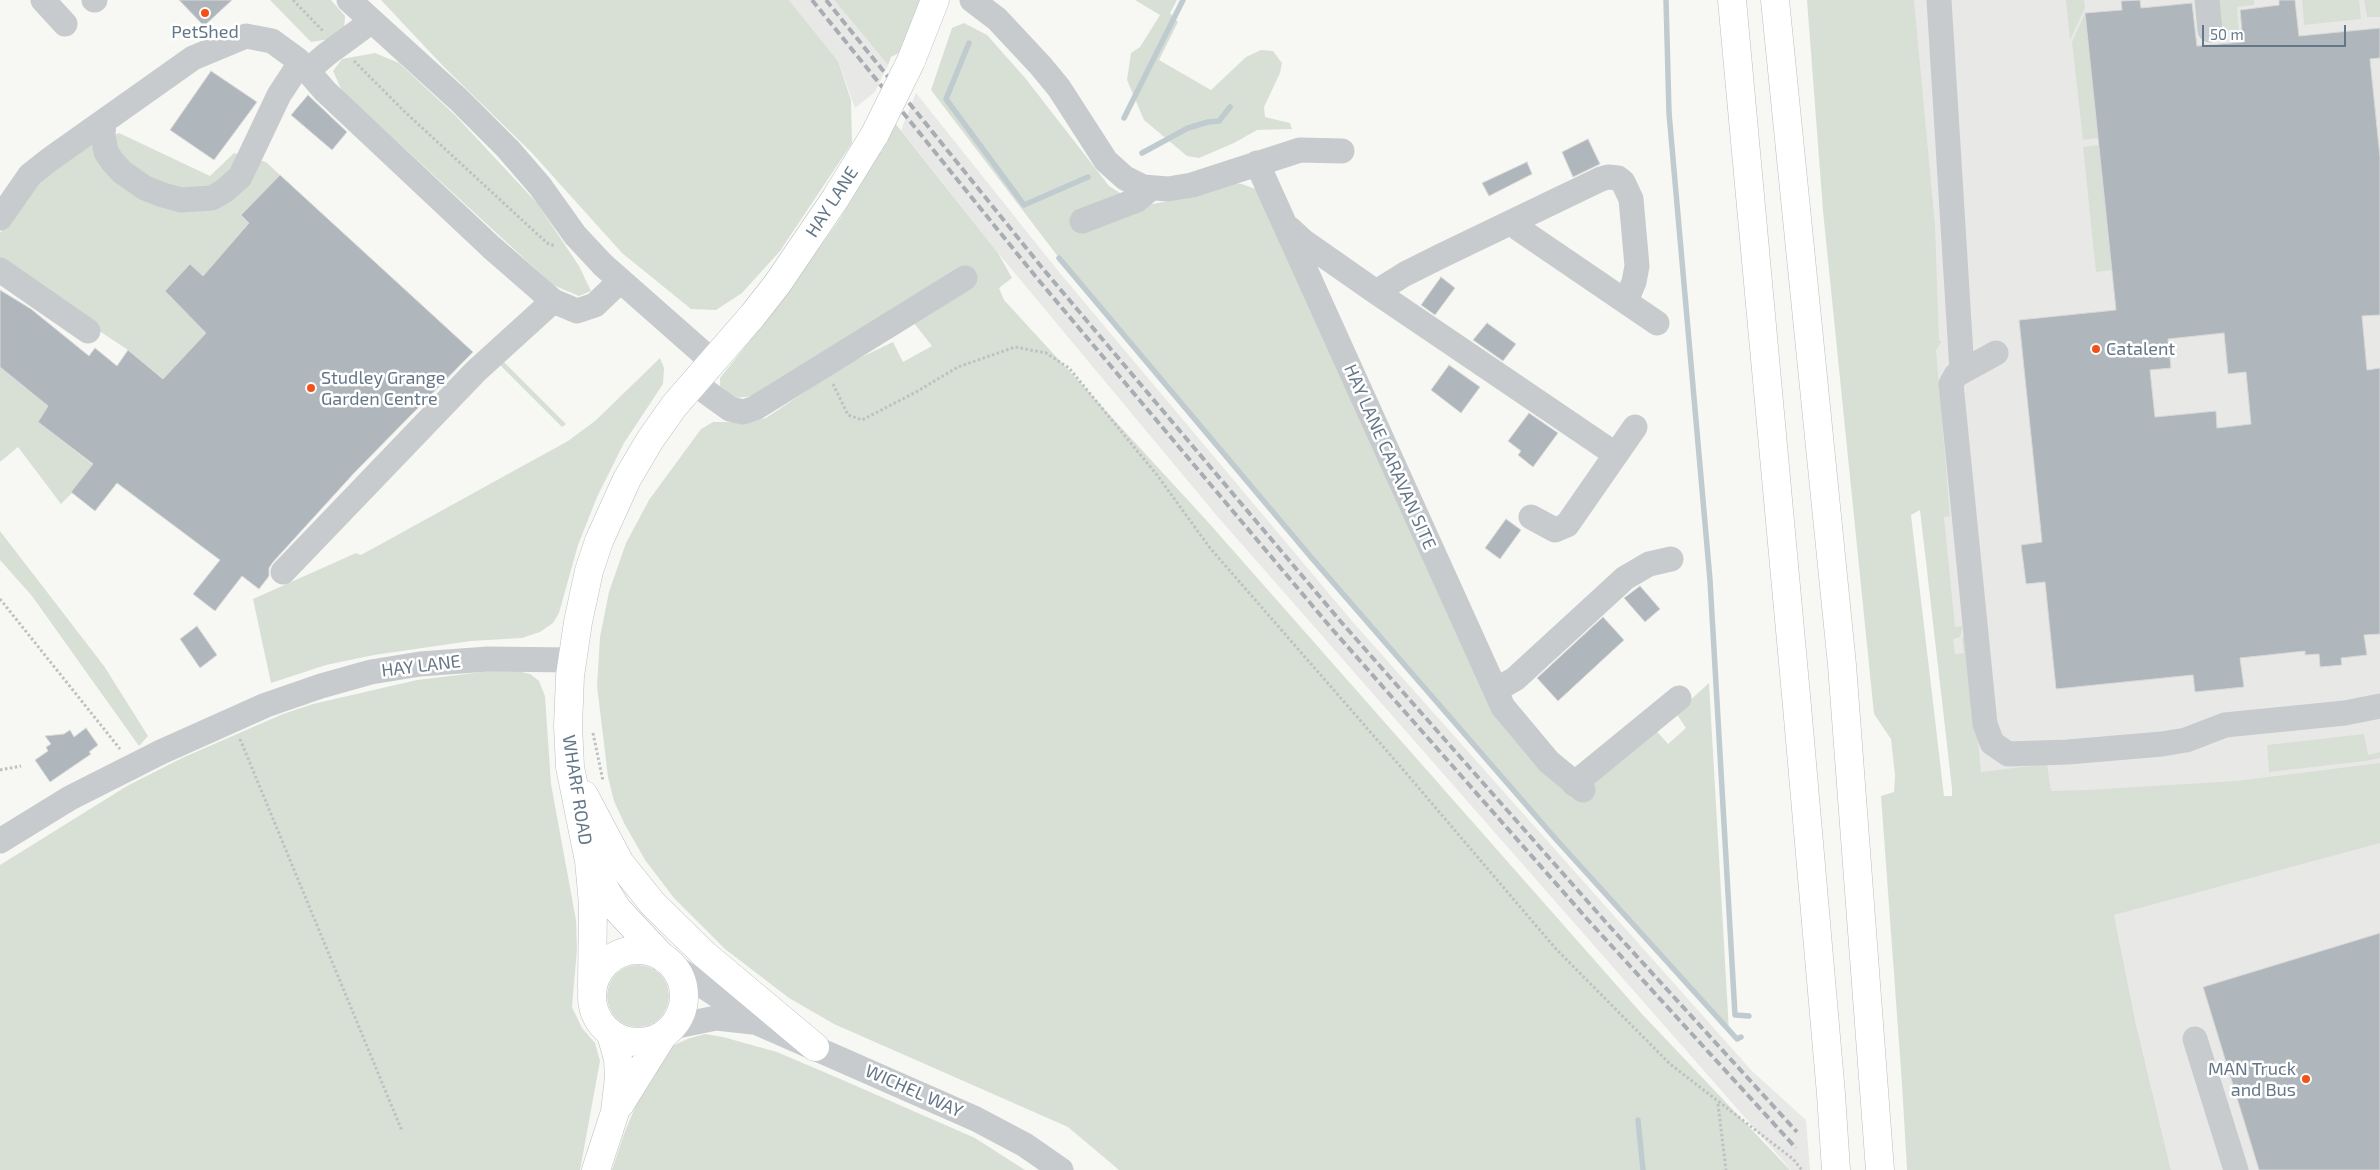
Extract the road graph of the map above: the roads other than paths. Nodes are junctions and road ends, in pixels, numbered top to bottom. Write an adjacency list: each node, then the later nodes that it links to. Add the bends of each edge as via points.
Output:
1 (43, 0): 9 (street)
2 (936, 0): 29 (main road, HAY LANE, bridge, via 911,61 875,134 835,199 778,283)
3 (972, 0): 15 (street, via 997,19 1040,65 1113,169 1134,184)
4 (1732, 0): 55 (main road)
5 (1775, 0): 52 (main road, via 1842,665)
6 (1939, 0): 30 (street)
7 (2207, 0): 10 (street)
8 (359, 9): 11 (street, via 338,46); 22 (street, via 508,149 580,240)
9 (65, 24)
10 (2210, 30)
11 (304, 67): 12 (street, via 272,41 246,36 193,58); 12 (street, via 280,95 240,177 212,198 181,200 145,188 122,172 106,152); 24 (street, via 325,91 491,247)
12 (104, 121): 16 (street, via 30,175)
13 (1342, 152): 14 (street, via 1297,150)
14 (1257, 164): 15 (street, via 1185,186); 19 (street, HAY LANE CARAVAN SITE)
15 (1150, 188): 17 (street, via 1136,200)
16 (0, 218)
17 (1082, 221)
18 (1514, 222): 23 (street); 25 (street, via 1519,229); 25 (street, via 1601,179 1618,178 1630,199 1637,255 1634,282)
19 (1285, 223): 23 (street, HAY LANE CARAVAN SITE, via 1303,242); 38 (street, HAY LANE CARAVAN SITE)
20 (0, 270): 27 (street)
21 (965, 278): 31 (street, via 755,408 743,412 730,410)
22 (620, 280): 24 (street, via 595,305 577,311); 29 (street)
23 (1376, 292): 33 (street, HAY LANE CARAVAN SITE)
24 (553, 301): 36 (street, via 476,371)
25 (1626, 302): 26 (street)
26 (1657, 323)
27 (88, 331)
28 (1996, 353): 30 (street)
29 (713, 362): 31 (main road, HAY LANE)
30 (1962, 371): 40 (street, via 1951,384 1985,724 1992,743 2008,754 2162,744 2186,740 2225,725 2345,713)
31 (694, 383): 37 (main road, HAY LANE, via 650,440 607,520 583,598)
32 (1635, 427): 33 (street)
33 (1615, 454): 34 (street, via 1567,525 1554,530)
34 (1531, 517)
35 (1671, 559): 38 (street, via 1649,564 1625,578 1515,680)
36 (284, 572)
37 (572, 660): 41 (main road, WHARF ROAD, via 568,726); 42 (street, HAY LANE, via 467,659 390,668 308,690 232,720 132,766 49,810)
38 (1496, 690): 39 (street, HAY LANE CARAVAN SITE, via 1503,707 1529,740 1548,762 1578,787)
39 (1678, 698)
40 (2380, 706)
41 (570, 766): 43 (main road, WHARF ROAD); 50 (main road, via 616,856 643,894 704,954)
42 (0, 841)
43 (589, 860): 44 (main road, WHARF ROAD, via 617,909); 45 (main road, WHARF ROAD, via 594,916)
44 (667, 961): 45 (main road, via 645,951 622,953 602,966); 46 (street, WICHEL WAY); 47 (main road, WHARF ROAD, via 679,975 684,993 682,1011)
45 (592, 987): 48 (main road, WHARF ROAD, via 596,1016)
46 (760, 1024): 47 (street, WICHEL WAY, via 716,1018); 50 (street, WICHEL WAY)
47 (668, 1031): 48 (main road, via 640,1043 627,1042); 51 (main road, WHARF ROAD)
48 (611, 1034): 51 (main road, WHARF ROAD, via 619,1068)
49 (2195, 1039): 56 (street)
50 (815, 1047): 54 (street, WICHEL WAY, via 1002,1132)
51 (615, 1112): 53 (main road, WHARF ROAD)
52 (1879, 1159)
53 (596, 1170)
54 (1061, 1170)
55 (1836, 1170)
56 (2236, 1170)

